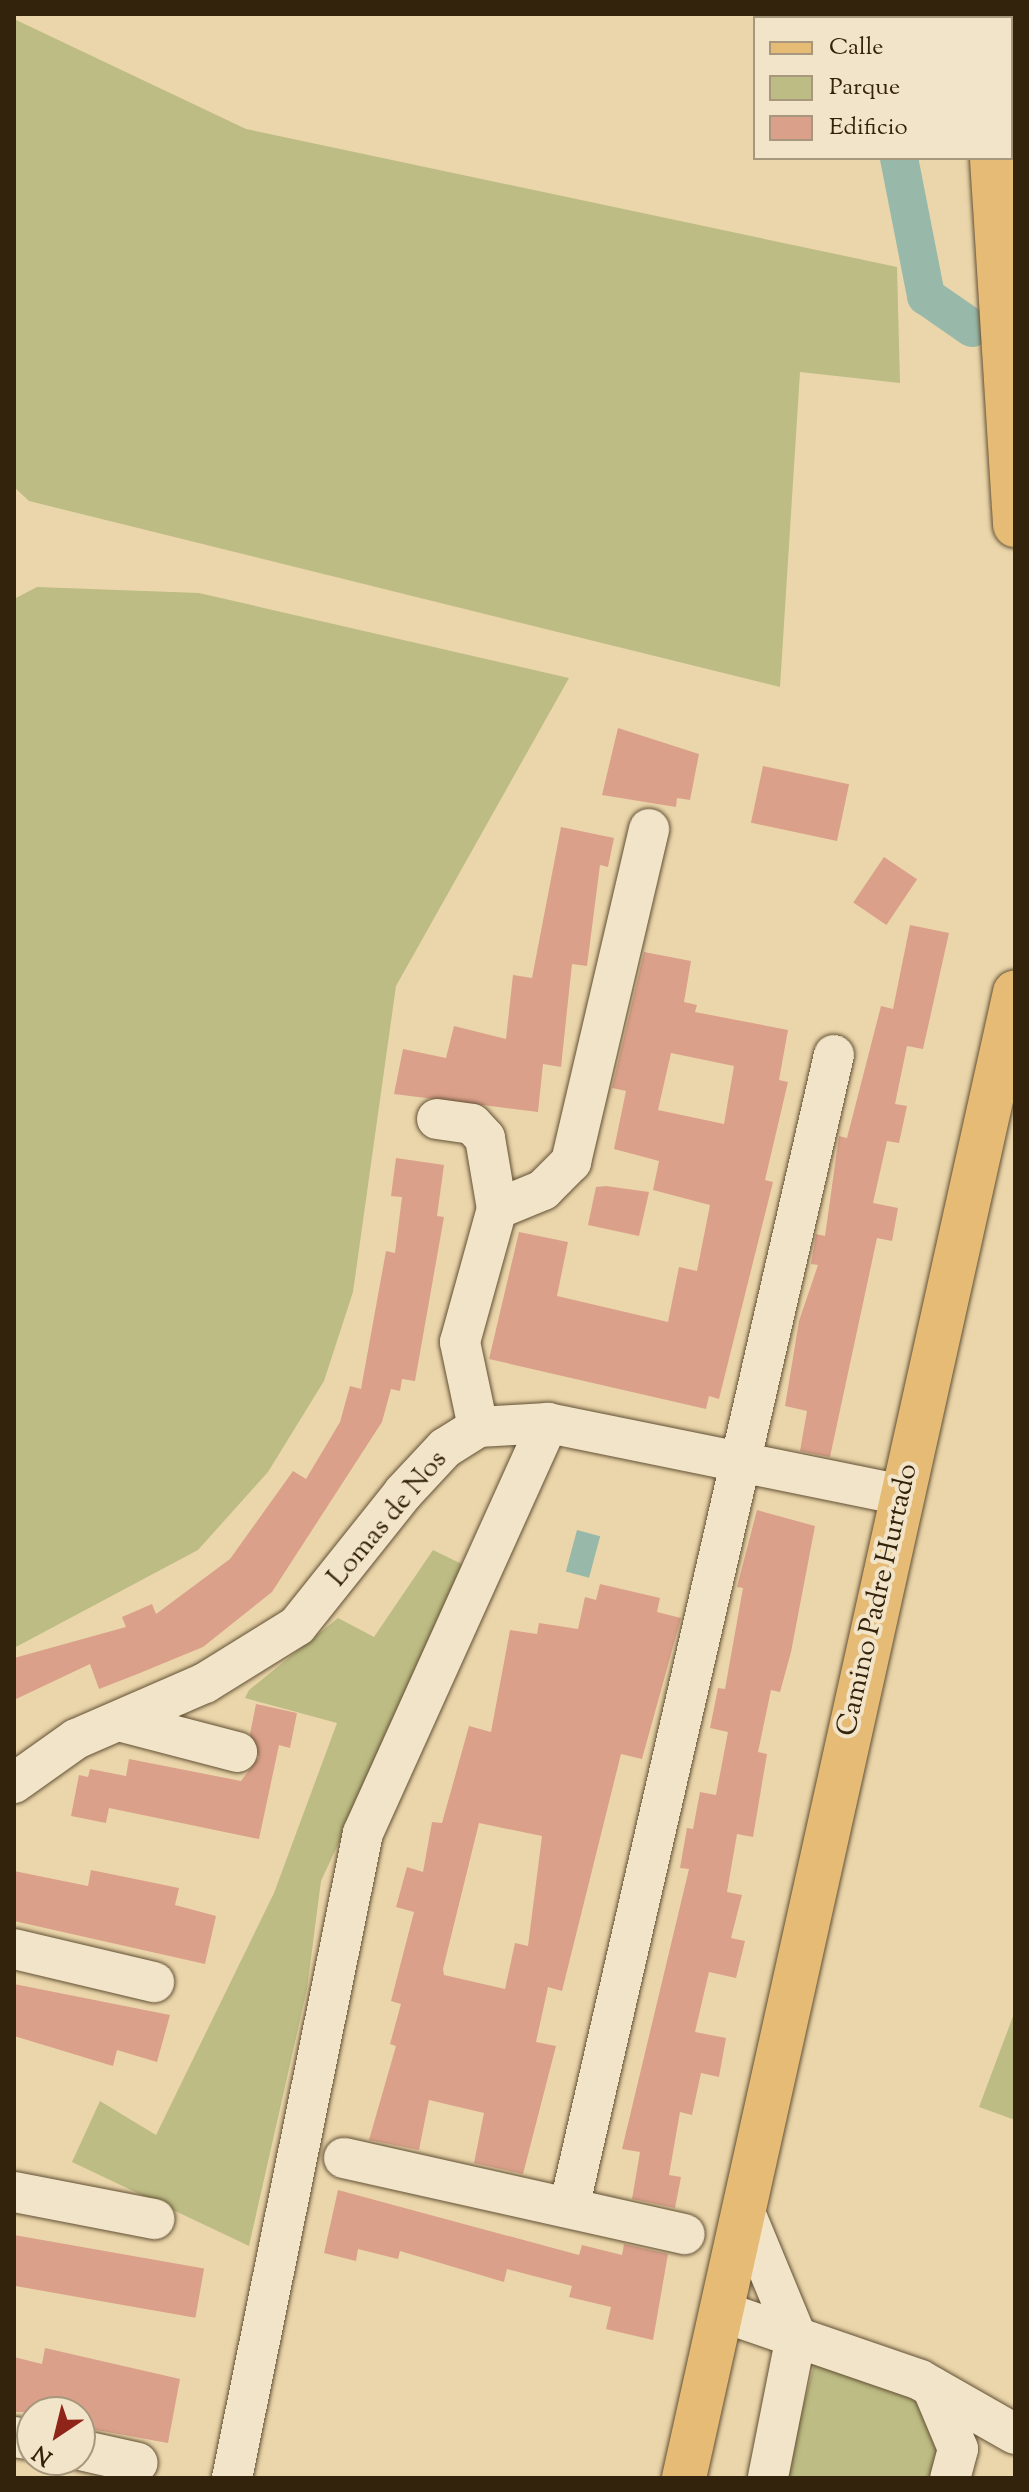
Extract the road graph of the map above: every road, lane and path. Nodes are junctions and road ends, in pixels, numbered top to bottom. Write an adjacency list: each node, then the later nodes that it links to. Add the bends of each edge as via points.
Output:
1 (992, 160): 2 (main road)
2 (1015, 525)
3 (649, 829): 7 (street, via 571,1162 543,1190)
4 (1015, 992): 11 (main road, Camino Padre Hurtado)
5 (834, 1055): 10 (street)
6 (437, 1119): 7 (street, via 472,1124 485,1138)
7 (497, 1209): 9 (street, via 460,1342)
8 (548, 1423): 9 (street, Lomas de Nos); 10 (street, Lomas de Nos); 31 (street, via 363,1833)
9 (478, 1427): 12 (street, Lomas de Nos, via 445,1448 403,1493 297,1626 253,1658)
10 (744, 1465): 11 (street, Lomas de Nos); 19 (street)
11 (902, 1495): 20 (main road, Camino Padre Hurtado)
12 (122, 1722): 13 (street); 14 (street, Lomas de Nos, via 76,1739)
13 (237, 1752)
14 (14, 1783)
15 (14, 1949): 16 (street)
16 (154, 1982)
17 (344, 2158): 19 (street)
18 (14, 2192): 21 (street)
19 (569, 2208): 22 (street)
20 (743, 2208): 23 (main road, Camino Padre Hurtado); 24 (street)
21 (154, 2219)
22 (685, 2234)
23 (720, 2311): 24 (street); 32 (main road, Camino Padre Hurtado)
24 (796, 2336): 25 (street); 33 (street)
25 (932, 2387): 26 (street); 30 (street)
26 (1015, 2434)
27 (1015, 2445): 30 (street, via 973,2449)
28 (96, 2454): 29 (street)
29 (138, 2463)
30 (959, 2472)
31 (232, 2478)
32 (684, 2478)
33 (768, 2478)

